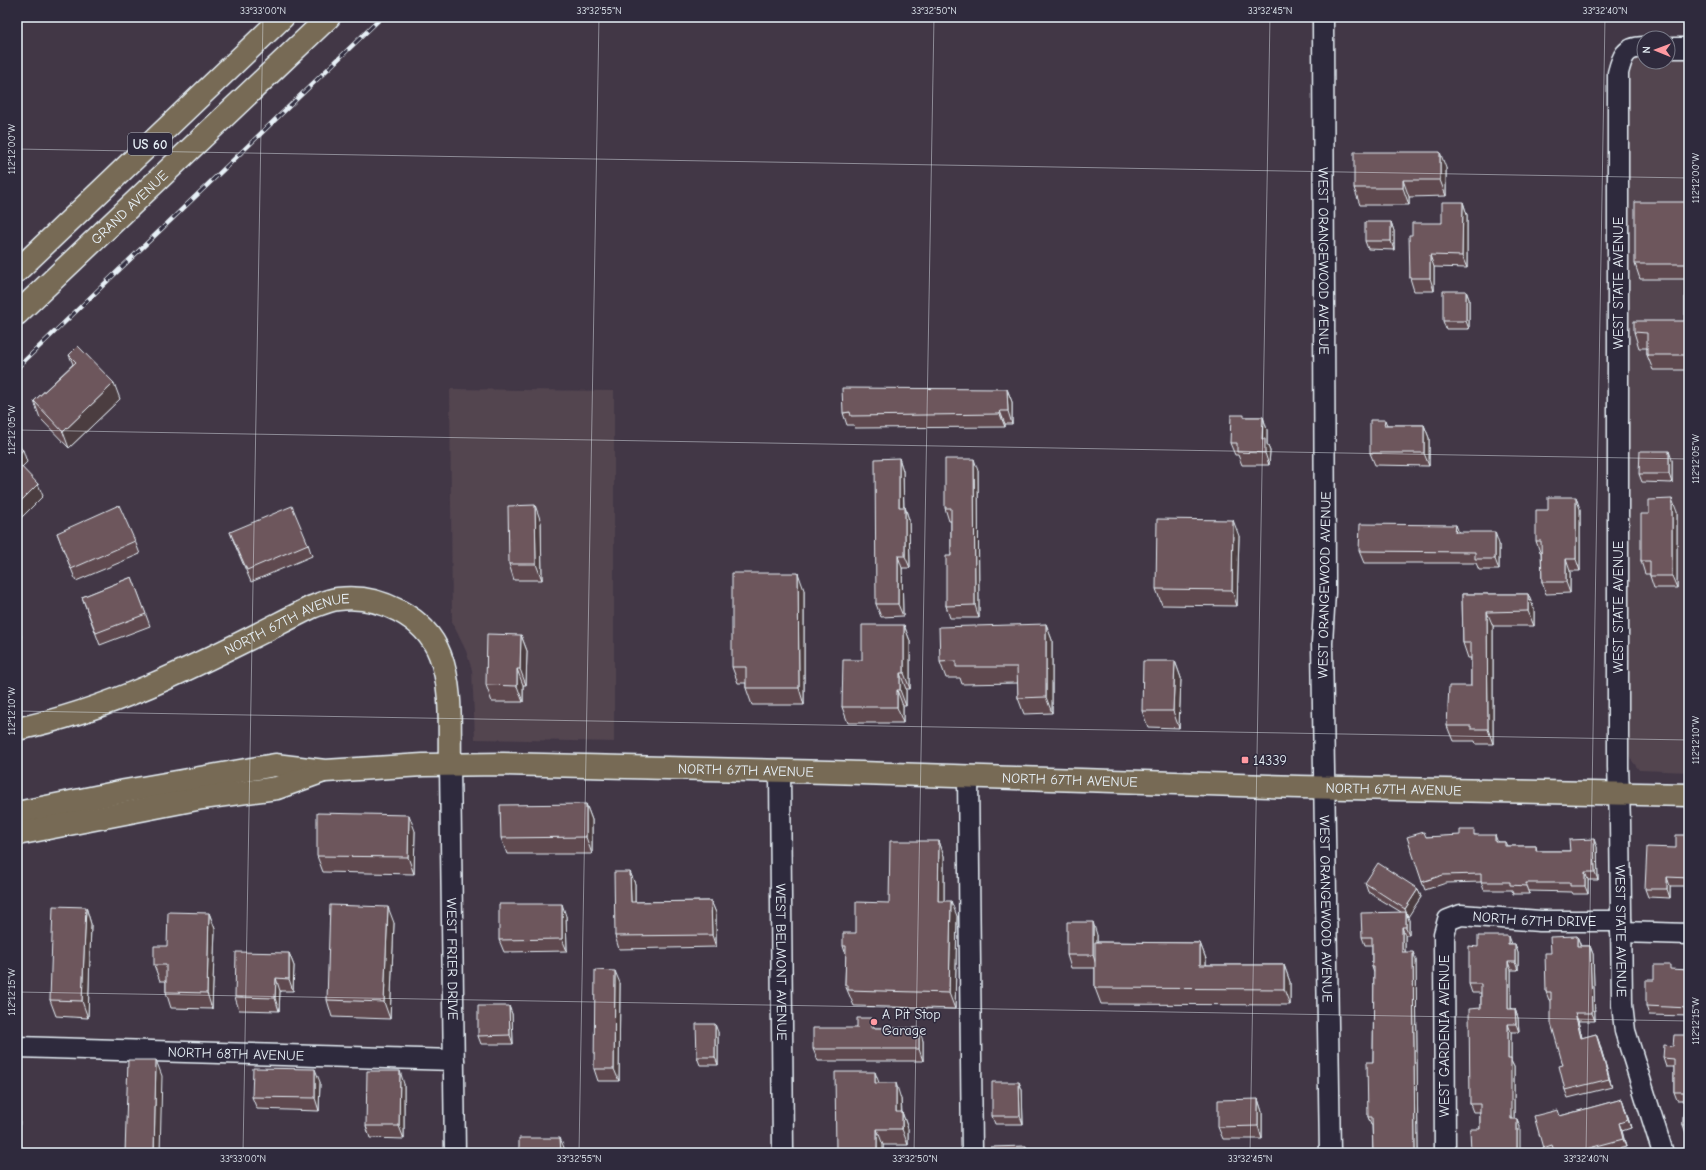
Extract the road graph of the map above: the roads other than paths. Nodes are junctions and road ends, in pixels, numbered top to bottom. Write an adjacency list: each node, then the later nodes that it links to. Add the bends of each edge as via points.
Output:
1 (283, 17): 9 (main road, US 60)
2 (289, 17): 5 (main road)
3 (329, 17): 5 (main road, GRAND AVENUE / US 60)
4 (1323, 17): 16 (street, WEST ORANGEWOOD AVENUE)
5 (308, 38): 10 (main road, GRAND AVENUE / US 60)
6 (1636, 47): 17 (street, WEST STATE AVENUE, via 1622,56 1618,73)
7 (1676, 48): 8 (street)
8 (1689, 48)
9 (17, 271)
10 (17, 314)
11 (17, 729): 12 (main road, NORTH 67TH AVENUE, via 92,708 159,681 312,607 337,599 353,598 375,601 396,609 421,627 435,646 440,655 447,687)
12 (450, 764): 13 (main road, NORTH 67TH AVENUE); 14 (main road, NORTH 67TH AVENUE); 25 (street, WEST FRIER DRIVE)
13 (325, 771): 19 (main road, NORTH 67TH AVENUE, via 275,766 125,791); 20 (main road, NORTH 67TH AVENUE, via 278,788 202,798)
14 (780, 771): 15 (main road, NORTH 67TH AVENUE); 27 (street, WEST BELMONT AVENUE)
15 (968, 776): 16 (main road, NORTH 67TH AVENUE); 28 (street)
16 (1324, 787): 17 (main road, NORTH 67TH AVENUE); 29 (street, WEST ORANGEWOOD AVENUE)
17 (1620, 793): 18 (main road, NORTH 67TH AVENUE); 22 (street, WEST STATE AVENUE)
18 (1689, 795)
19 (17, 813)
20 (17, 834)
21 (1448, 920): 22 (street, NORTH 67TH DRIVE, via 1461,916); 30 (street, WEST GARDENIA AVENUE, via 1444,934)
22 (1621, 926): 23 (street, NORTH 67TH DRIVE); 31 (street, WEST STATE AVENUE, via 1622,1018)
23 (1689, 934)
24 (17, 1047): 25 (street, NORTH 68TH AVENUE)
25 (454, 1060): 26 (street, WEST FRIER DRIVE)
26 (455, 1153)
27 (783, 1153)
28 (972, 1153)
29 (1330, 1153)
30 (1445, 1153)
31 (1663, 1153)

